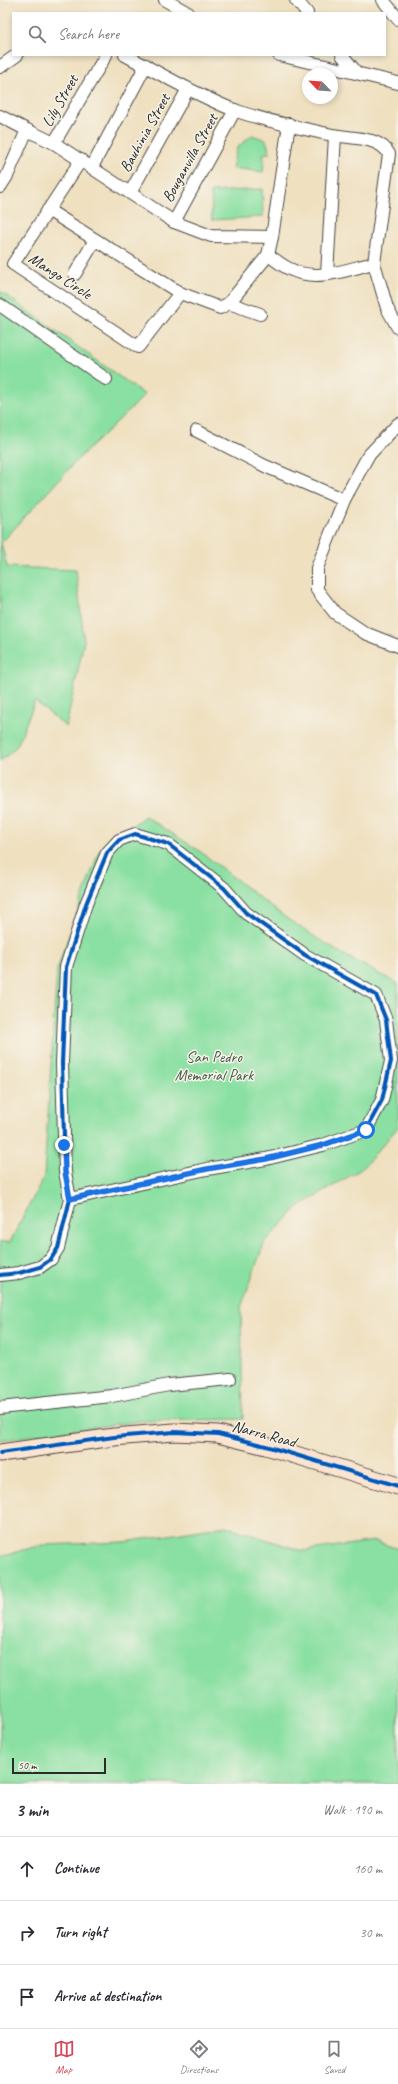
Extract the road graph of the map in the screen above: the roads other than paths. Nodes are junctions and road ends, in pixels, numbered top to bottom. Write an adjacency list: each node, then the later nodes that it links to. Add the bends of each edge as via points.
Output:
1 (165, 0): 4 (street)
2 (296, 0): 5 (street)
3 (383, 0): 6 (street)
4 (186, 12)
5 (306, 12)
6 (398, 19)
7 (16, 56): 13 (street)
8 (105, 56): 22 (street, Lily Street)
9 (127, 56): 12 (street)
10 (283, 56): 14 (street)
11 (343, 56): 14 (street)
12 (146, 66): 16 (street); 24 (street)
13 (0, 67)
14 (357, 73): 15 (street)
15 (398, 83)
16 (188, 89): 17 (street); 26 (street, Bauhinia Street)
17 (235, 110): 19 (street); 28 (street, Bouganvilla Street)
18 (0, 116): 20 (street)
19 (289, 124): 21 (street); 29 (street)
20 (27, 130): 22 (street); 25 (street)
21 (335, 136): 32 (street, via 378,142 389,154); 34 (street)
22 (54, 143): 23 (street)
23 (81, 160): 24 (street); 27 (street, Mango Circle)
24 (92, 167): 26 (street)
25 (2, 178)
26 (130, 193): 28 (street)
27 (48, 210): 30 (street); 35 (street, Mango Circle, via 13,264 138,346)
28 (174, 222): 29 (street, via 211,236)
29 (272, 237): 31 (street)
30 (95, 240): 33 (street); 35 (street)
31 (268, 254): 34 (street, via 290,270 307,275); 36 (street)
32 (374, 263): 34 (street); 39 (street, via 387,308)
33 (75, 274)
34 (327, 274)
35 (180, 293): 36 (street, via 220,308)
36 (229, 303): 38 (street)
37 (0, 305): 40 (street)
38 (260, 314)
39 (398, 328)
40 (106, 379)
41 (398, 424): 43 (street, via 368,456)
42 (197, 431): 43 (street, via 271,469)
43 (344, 500): 44 (street, via 317,568 317,590 335,613 365,633)
44 (398, 646)
45 (70, 1199): 45 (street, via 65,1172 62,1063 66,967 86,904 107,853 118,840 135,834 168,844 224,888 246,913 305,955 376,995 386,1020 392,1061 382,1100 366,1130 323,1145 266,1159); 46 (street, via 58,1248 51,1259 40,1267)
46 (0, 1275)
47 (230, 1379): 48 (street, via 169,1385 112,1396)
48 (0, 1408)
49 (0, 1453): 50 (street, Narra Road, via 114,1437 174,1432 218,1434)
50 (398, 1486)

